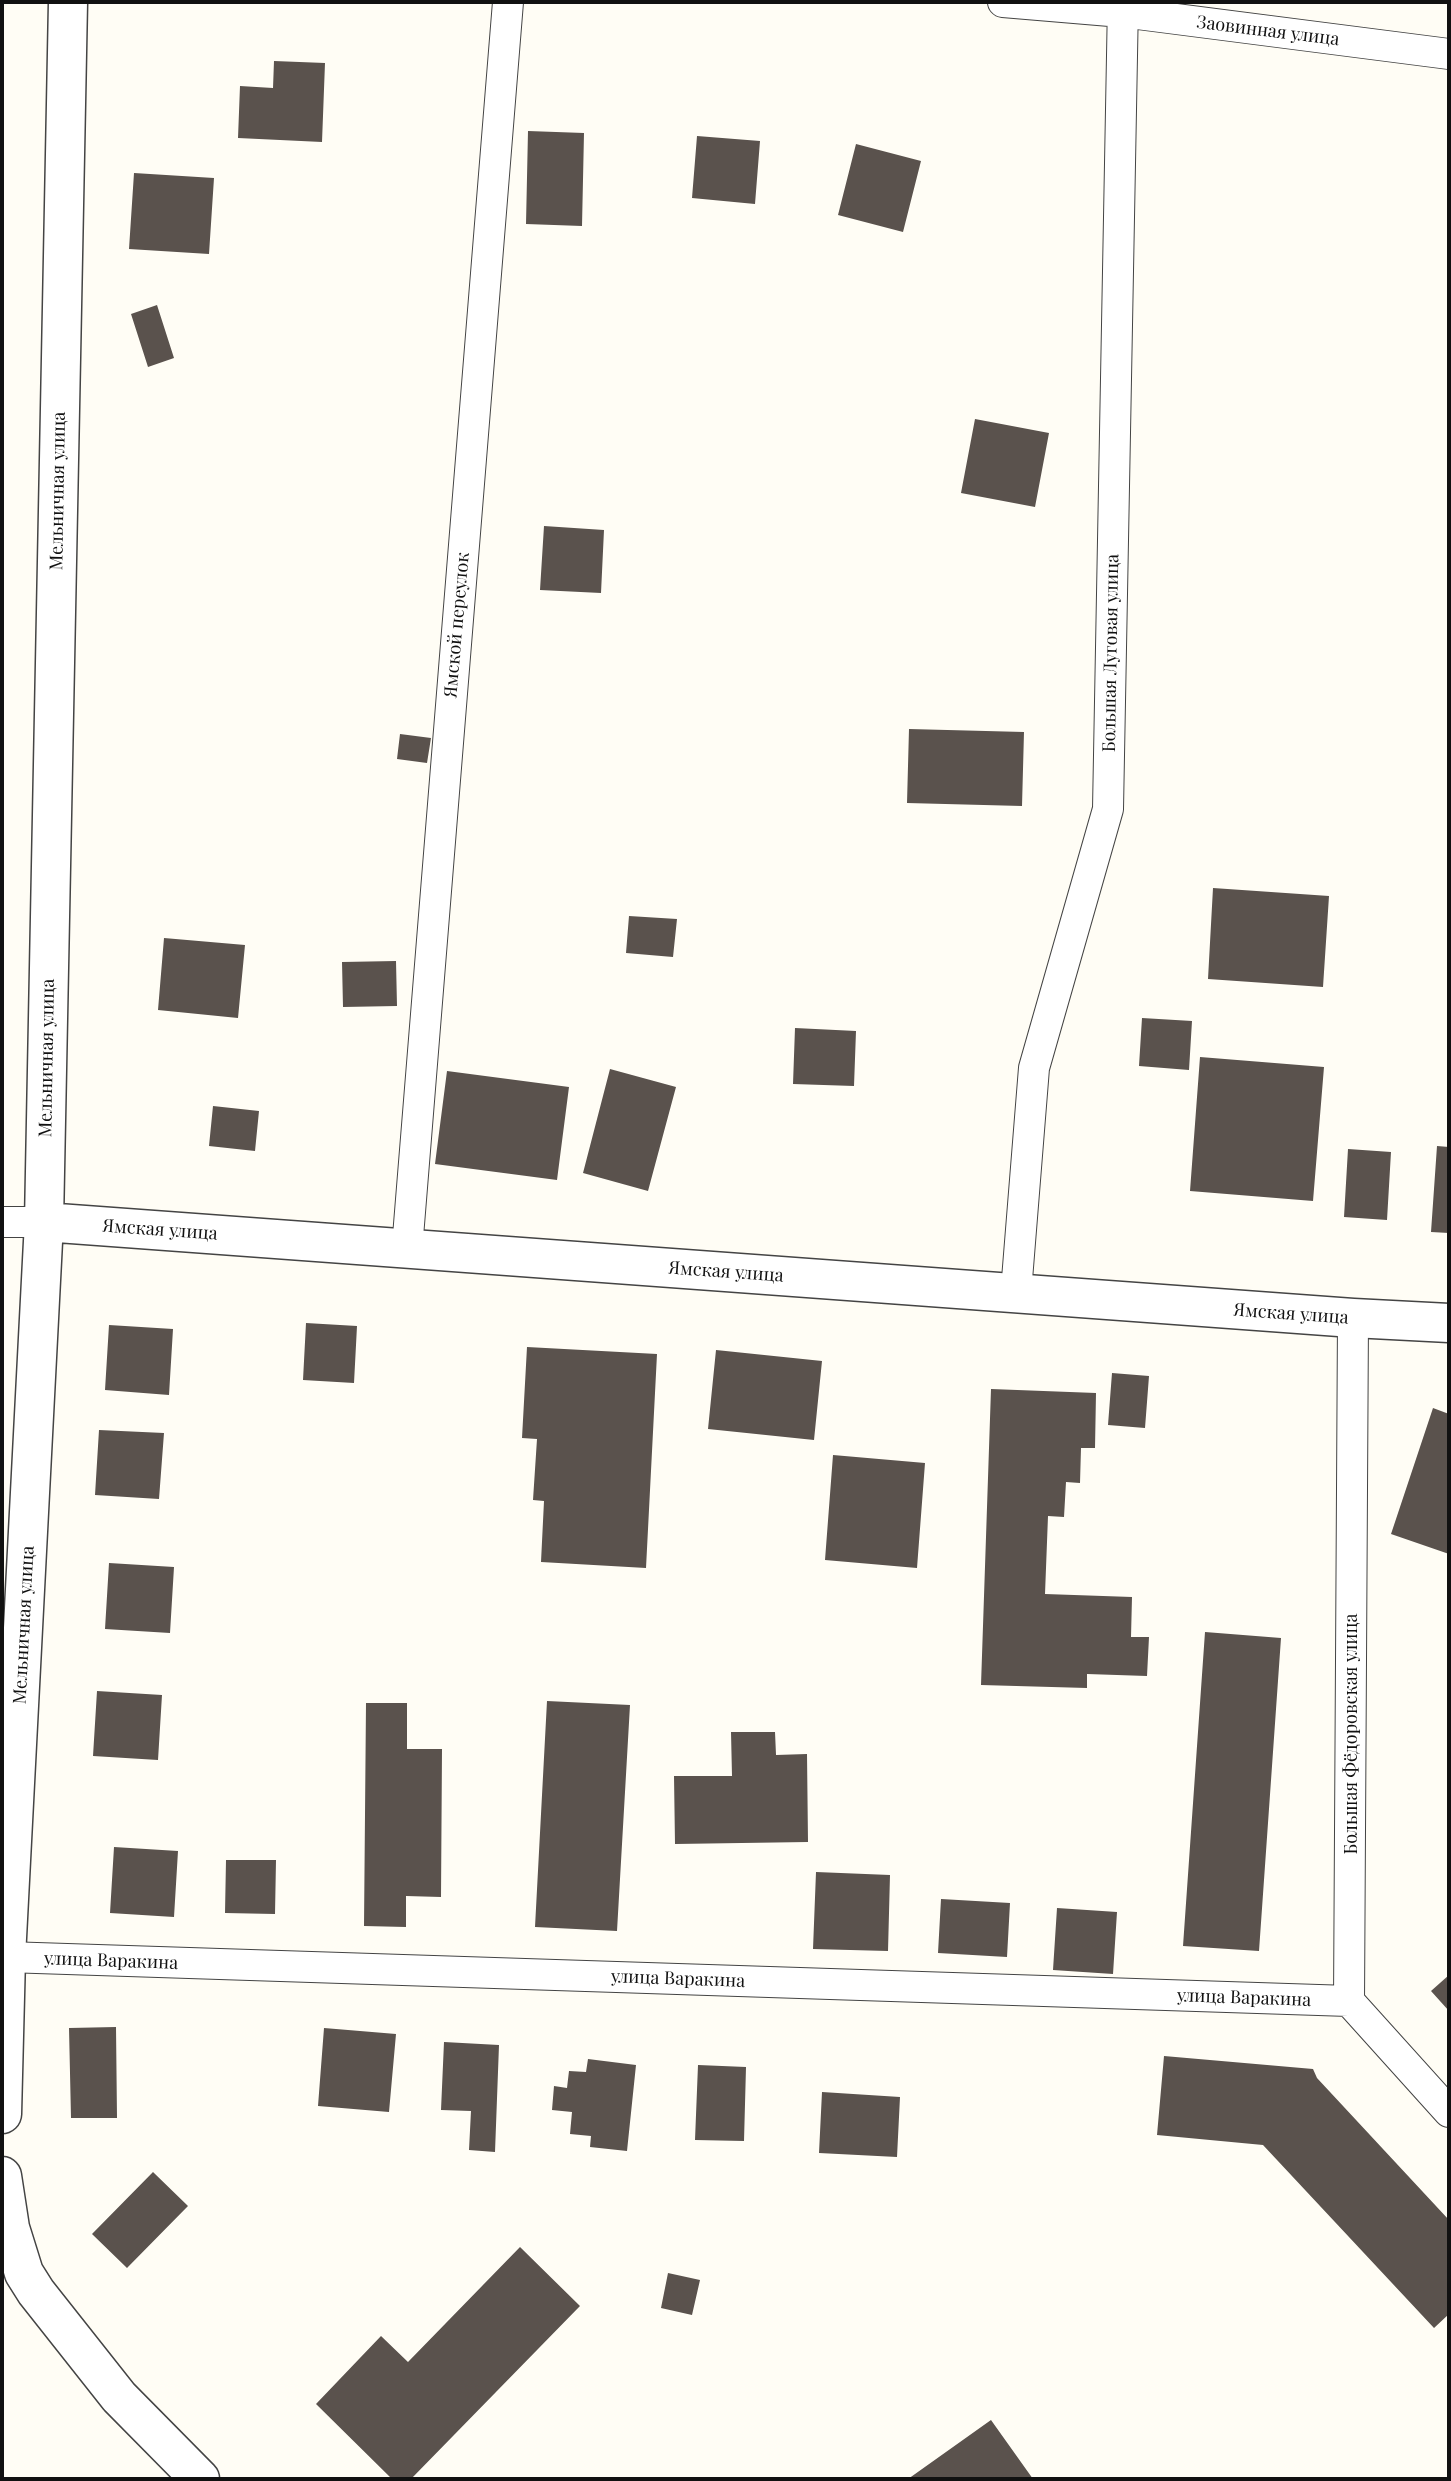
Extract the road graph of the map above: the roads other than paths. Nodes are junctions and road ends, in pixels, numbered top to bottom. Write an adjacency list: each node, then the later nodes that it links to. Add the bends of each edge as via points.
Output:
1 (68, 2): 7 (street, Мельничная улица)
2 (508, 2): 8 (street, Ямской переулок)
3 (1003, 2): 4 (street, Заовинная улица)
4 (1123, 7): 5 (street, Заовинная улица); 9 (street, Большая Луговая улица, via 1108,809 1034,1068)
5 (1449, 54)
6 (2, 1222): 7 (street, Ямская улица)
7 (44, 1222): 8 (street, Ямская улица); 12 (street, Мельничная улица)
8 (407, 1249): 9 (street, Ямская улица)
9 (1016, 1293): 10 (street, Ямская улица)
10 (1353, 1318): 11 (street, Ямская улица); 13 (street, Большая Фёдоровская улица)
11 (1449, 1323)
12 (6, 1957): 13 (street, улица Варакина); 15 (street, Мельничная улица)
13 (1349, 2001): 14 (street)
14 (1449, 2112)
15 (2, 2114)
16 (2, 2176): 17 (street, via 10,2228 24,2273 119,2396)
17 (200, 2479)

